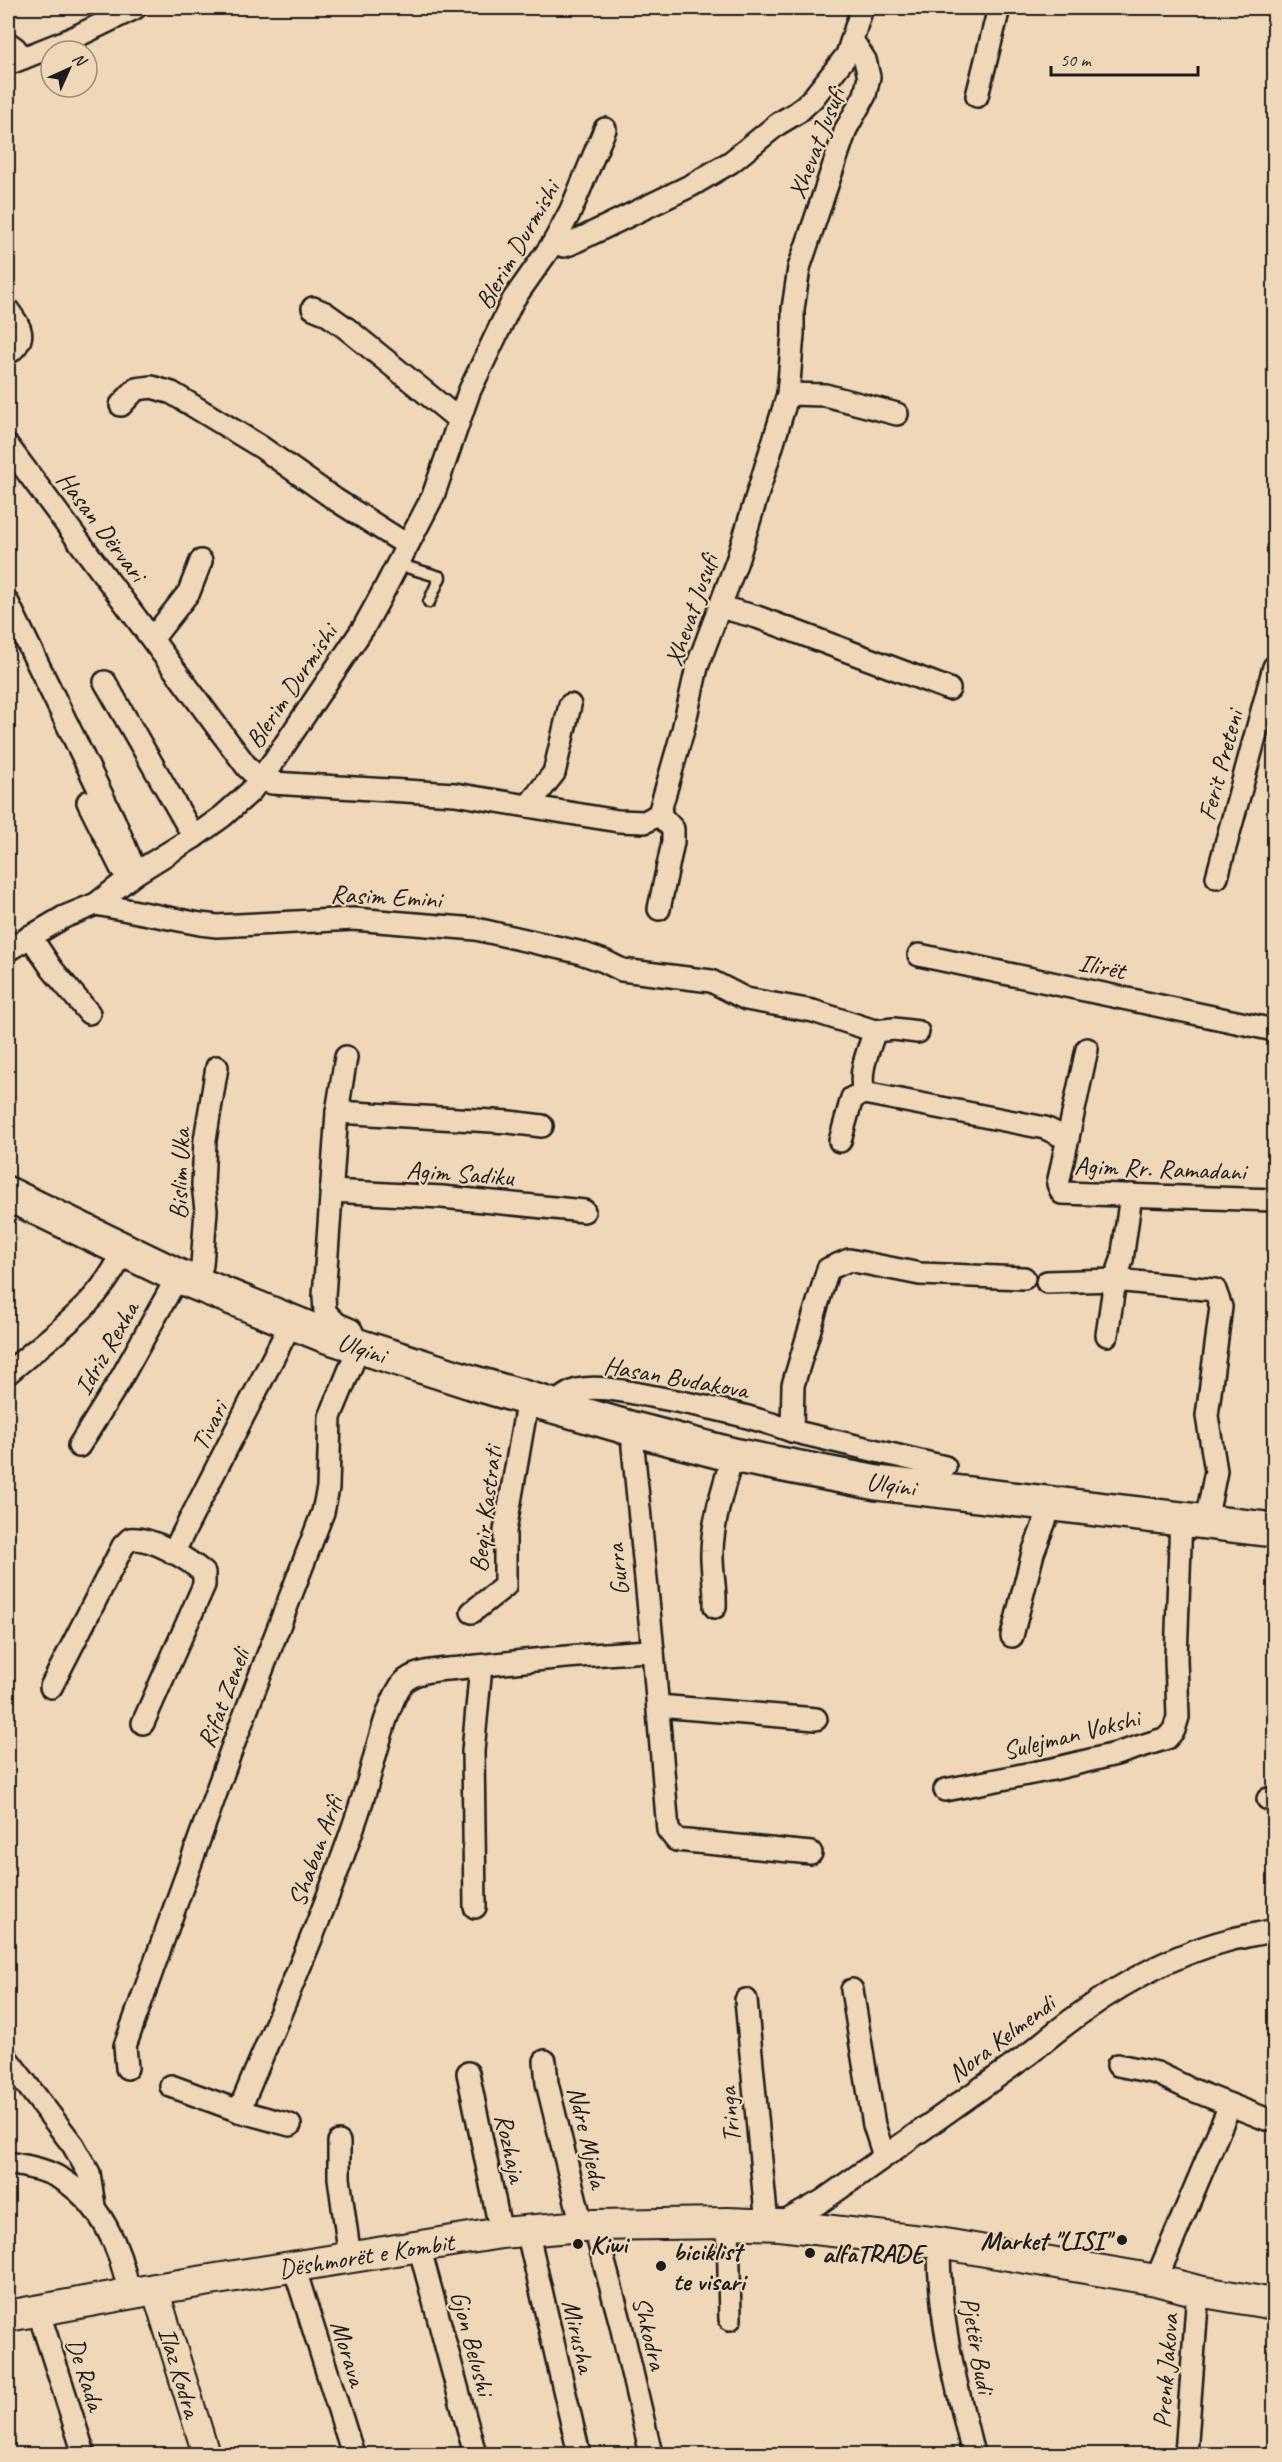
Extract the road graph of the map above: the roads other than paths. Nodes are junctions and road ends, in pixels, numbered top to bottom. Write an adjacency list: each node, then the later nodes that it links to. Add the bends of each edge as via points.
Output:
1 (135, 8): 6 (street)
2 (862, 8): 4 (street, Xhevat Jusufi)
3 (999, 8): 7 (street)
4 (852, 40): 9 (street, Xhevat Jusufi, via 847,55 813,98 731,162 614,225 564,246); 13 (street, Xhevat Jusufi, via 865,60 869,77 865,95 846,129 799,268 792,309)
5 (8, 43): 6 (street, via 15,48)
6 (15, 61)
7 (977, 96)
8 (605, 129): 9 (street, Blerim Durmishi)
9 (554, 242): 16 (street, Blerim Durmishi, via 513,300)
10 (313, 308): 16 (street, via 346,328)
11 (8, 310): 12 (street, via 22,334)
12 (10, 352)
13 (788, 394): 15 (street, via 825,395); 23 (street, Xhevat Jusufi)
14 (121, 405): 18 (street, via 135,389 152,387 172,393)
15 (897, 414)
16 (458, 419): 18 (street, Blerim Durmishi, via 433,496)
17 (8, 446): 24 (street, Hasan Dërvari)
18 (407, 545): 20 (street, Blerim Durmishi)
19 (201, 561): 24 (street, via 189,592)
20 (397, 564): 21 (lane, via 440,578); 29 (street, Blerim Durmishi, via 364,627)
21 (429, 602)
22 (8, 603): 34 (street, via 114,820)
23 (720, 608): 27 (street, via 757,617); 32 (street, Xhevat Jusufi, via 697,667)
24 (153, 638): 29 (street, Hasan Dërvari)
25 (1275, 667): 35 (street, Ferit Preteni)
26 (105, 682): 33 (street)
27 (949, 689)
28 (570, 705): 31 (street, via 554,773)
29 (260, 780): 31 (street, via 455,794); 33 (street, Blerim Durmishi, via 223,816)
30 (88, 802): 34 (street)
31 (528, 806): 32 (street, via 618,821 645,822)
32 (659, 814): 37 (street, via 673,830)
33 (194, 837): 34 (street, Blerim Durmishi)
34 (132, 876): 36 (street, Blerim Durmishi)
35 (1217, 877)
36 (96, 904): 38 (street, Blerim Durmishi); 43 (street, Rasim Emini, via 217,926 354,919 476,929 578,952 622,970 711,981 746,999 813,1011)
37 (659, 909)
38 (30, 936): 39 (street, Blerim Durmishi); 41 (street)
39 (8, 950)
40 (919, 955): 42 (street, Ilirët)
41 (89, 1013)
42 (1275, 1030)
43 (875, 1031): 44 (street); 48 (street, via 864,1059)
44 (918, 1032)
45 (1087, 1049): 51 (street, Agim Rr. Ramadani)
46 (346, 1056): 49 (street)
47 (218, 1067): 60 (street, Bislim Uka, via 205,1140 202,1266)
48 (864, 1093): 51 (street, Agim Rr. Ramadani, via 1045,1128); 52 (street, via 856,1095 849,1105)
49 (337, 1112): 50 (street, Agim Sadiku); 53 (street)
50 (542, 1126)
51 (1068, 1139): 55 (street, Agim Rr. Ramadani, via 1058,1184 1062,1193)
52 (840, 1141)
53 (331, 1191): 57 (street, Agim Sadiku); 65 (street, via 325,1312 337,1324 351,1330)
54 (8, 1194): 58 (main road, Ulqini)
55 (1131, 1195): 56 (street, Agim Rr. Ramadani); 61 (street, via 1122,1260)
56 (1275, 1200)
57 (584, 1211)
58 (123, 1251): 60 (main road, Ulqini); 66 (street, via 107,1282 86,1306)
59 (1024, 1278): 69 (street, via 920,1275 849,1260 828,1269 793,1385)
60 (187, 1280): 63 (main road, Ulqini); 70 (street, Idriz Rexha)
61 (1115, 1280): 62 (street); 64 (street); 74 (street, Sulejman Vokshi, via 1215,1290 1221,1307 1207,1416 1216,1471)
62 (1047, 1282)
63 (291, 1323): 65 (main road, Ulqini); 76 (street, Tivari)
64 (1107, 1335)
65 (359, 1347): 67 (main road, Ulqini); 95 (street, Rifat Zeneli, via 330,1417 328,1488 323,1512 125,2046)
66 (8, 1373)
67 (542, 1402): 68 (main road, Ulqini); 69 (street, Hasan Budakova, via 578,1390 626,1392 755,1418); 78 (street, Beqir Kastrati, via 505,1531 505,1586)
68 (633, 1429): 71 (main road, Ulqini); 80 (street, Gurra)
69 (792, 1431): 72 (street, Hasan Budakova)
70 (79, 1446)
71 (733, 1455): 73 (main road, Ulqini, via 877,1483); 77 (street, via 712,1551)
72 (945, 1467)
73 (1051, 1505): 74 (main road, Ulqini); 79 (street, via 1033,1553)
74 (1193, 1520): 75 (main road, Ulqini); 86 (street, Sulejman Vokshi, via 1176,1658 1178,1717 1167,1738 1116,1754)
75 (1275, 1530)
76 (172, 1553): 82 (street, via 141,1538 130,1539 123,1546); 85 (street, via 204,1573 204,1586)
77 (715, 1607)
78 (472, 1612)
79 (1012, 1636)
80 (653, 1651): 81 (street, Shaban Arifi); 83 (street, Gurra)
81 (481, 1666): 88 (street, via 473,1751); 99 (street, Shaban Arifi, via 419,1673 405,1681 396,1694 331,1890)
82 (51, 1687)
83 (658, 1707): 84 (street); 87 (street, Gurra, via 668,1830 676,1840)
84 (816, 1719)
85 (143, 1723)
86 (945, 1790)
87 (811, 1853)
88 (475, 1907)
89 (1275, 1930): 103 (street, Nora Kelmendi, via 1200,1950 1096,2001 1029,2054)
90 (852, 1990): 103 (street, via 874,2125)
91 (746, 2000): 107 (street, Tringa)
92 (8, 2060): 105 (street, via 74,2145 89,2173)
93 (545, 2061): 108 (street, Ndre Mjeda)
94 (1118, 2065): 98 (street, via 1157,2073)
95 (127, 2068)
96 (468, 2073): 109 (street, Rozhaja)
97 (171, 2086): 99 (street)
98 (1230, 2105): 100 (street); 114 (street)
99 (239, 2110): 101 (street)
100 (1266, 2119)
101 (290, 2125)
102 (339, 2142): 112 (street, via 339,2178)
103 (884, 2156): 107 (street, Nora Kelmendi, via 822,2200)
104 (8, 2163): 105 (street, via 55,2175)
105 (94, 2206): 115 (street, via 113,2239 126,2276)
106 (728, 2223): 107 (main road, Dëshmorët e Kombit); 108 (main road, Dëshmorët e Kombit); 120 (street)
107 (773, 2225): 110 (main road, Dëshmorët e Kombit)
108 (588, 2226): 109 (main road, Dëshmorët e Kombit); 126 (street, Shkodra, via 620,2321)
109 (514, 2231): 111 (main road, Dëshmorët e Kombit); 125 (street, Mirusha)
110 (939, 2243): 114 (main road, Dëshmorët e Kombit); 127 (street, Pjetër Budi, via 947,2348)
111 (419, 2246): 112 (main road, Dëshmorët e Kombit); 124 (street, Gjon Belushi)
112 (350, 2258): 113 (main road, Dëshmorët e Kombit)
113 (294, 2267): 115 (main road, Dëshmorët e Kombit); 123 (street, Morava)
114 (1156, 2280): 116 (main road, Dëshmorët e Kombit)
115 (142, 2291): 118 (main road, Dëshmorët e Kombit); 122 (street, Ilaz Kodra)
116 (1198, 2291): 117 (main road, Dëshmorët e Kombit); 128 (street, Prenk Jakova)
117 (1275, 2304)
118 (38, 2310): 119 (main road, Dëshmorët e Kombit); 121 (street, De Rada)
119 (8, 2316)
120 (730, 2319)
121 (84, 2454)
122 (206, 2454)
123 (353, 2454)
124 (475, 2454)
125 (579, 2454)
126 (651, 2454)
127 (973, 2454)
128 (1186, 2454)

